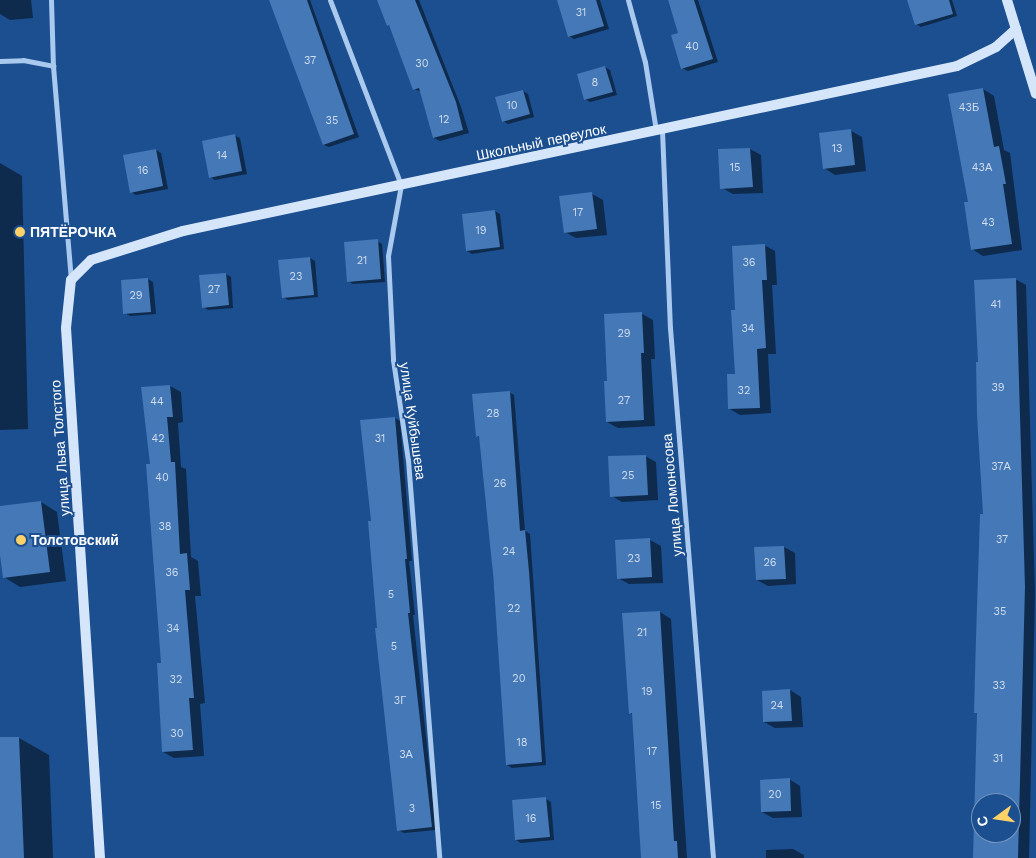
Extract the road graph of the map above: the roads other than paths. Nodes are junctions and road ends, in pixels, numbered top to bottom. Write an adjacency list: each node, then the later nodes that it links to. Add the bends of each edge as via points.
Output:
1 (51, 0): 7 (street, улица Льва Толстого)
2 (330, 0): 10 (street)
3 (628, 0): 9 (street, улица Ломоносова, via 646,62)
4 (1007, 0): 5 (street)
5 (1016, 29): 8 (street); 9 (street, Школьный переулок, via 996,47 957,66)
6 (0, 61): 7 (street, via 23,60)
7 (53, 66): 11 (street, улица Льва Толстого)
8 (1036, 94)
9 (659, 131): 10 (street, Школьный переулок); 14 (street, улица Ломоносова, via 670,328)
10 (400, 185): 11 (street, Школьный переулок, via 182,231 91,260); 13 (street, улица Куйбышева, via 388,256 393,360 408,460)
11 (71, 280): 12 (street, улица Льва Толстого, via 66,328)
12 (100, 858)
13 (439, 858)
14 (713, 858)

